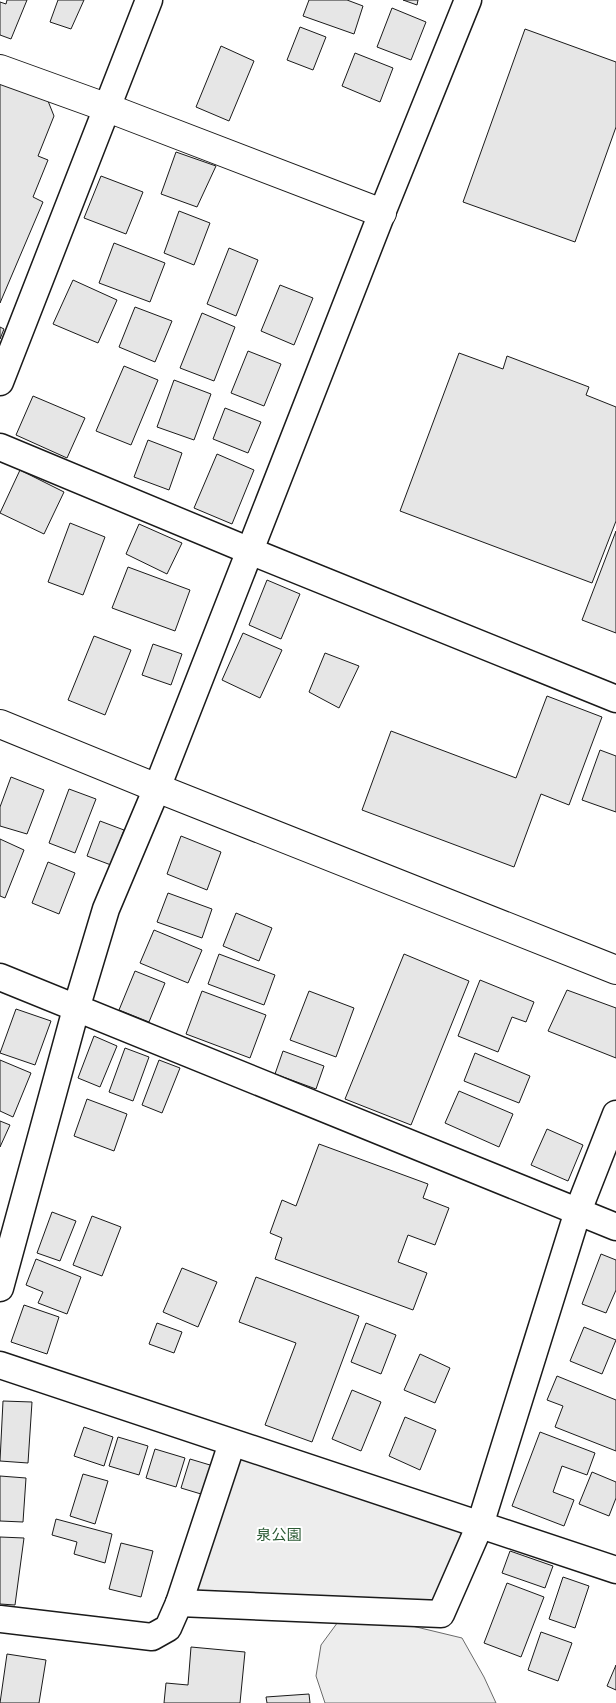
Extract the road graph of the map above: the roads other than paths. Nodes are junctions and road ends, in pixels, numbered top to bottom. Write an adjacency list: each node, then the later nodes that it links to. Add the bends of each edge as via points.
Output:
1 (150, 0): 4 (street)
2 (468, 0): 5 (street)
3 (0, 69): 4 (street)
4 (108, 108): 5 (street); 6 (street)
5 (382, 213): 8 (street)
6 (0, 382)
7 (0, 447): 8 (street)
8 (250, 551): 9 (street); 11 (street)
9 (616, 699)
10 (0, 724): 11 (street)
11 (157, 788): 12 (street); 14 (street, via 106,909)
12 (616, 970)
13 (0, 977): 14 (street)
14 (76, 1009): 16 (street); 18 (street)
15 (616, 1114): 16 (street)
16 (578, 1211): 17 (street); 21 (street)
17 (616, 1227)
18 (0, 1288)
19 (0, 1365): 20 (street)
20 (232, 1442): 21 (street); 23 (street)
21 (480, 1525): 22 (street); 23 (street, via 441,1614)
22 (616, 1570)
23 (179, 1603): 24 (street, via 168,1628 152,1637)
24 (0, 1620)

